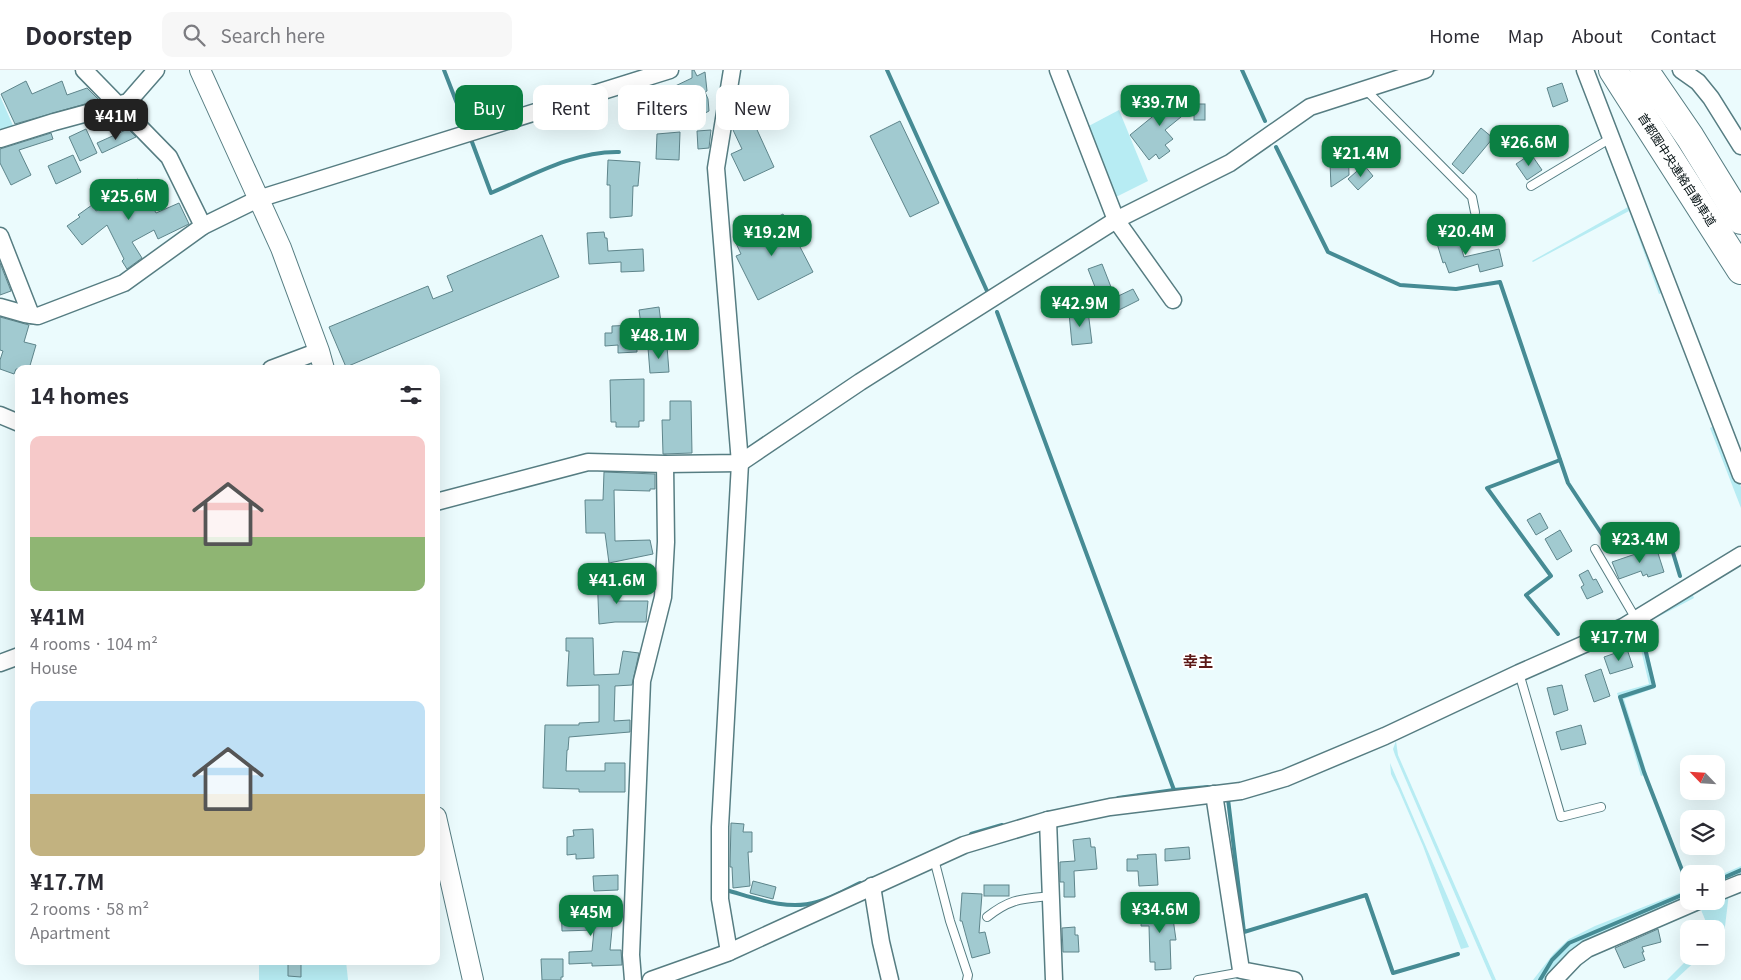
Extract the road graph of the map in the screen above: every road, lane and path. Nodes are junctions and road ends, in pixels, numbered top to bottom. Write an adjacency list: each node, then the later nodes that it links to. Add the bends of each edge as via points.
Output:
1 (84, 70): 13 (street)
2 (156, 70): 13 (street, via 128,102)
3 (200, 70): 18 (street)
4 (670, 70): 18 (street)
5 (732, 70): 32 (street, via 716,168)
6 (1058, 70): 20 (street)
7 (1425, 70): 12 (street)
8 (1585, 70): 14 (street)
9 (1613, 70): 24 (highway, 首都圏中央連絡自動車道)
10 (1644, 70): 21 (highway, 首都圏中央連絡自動車道)
11 (1681, 70): 16 (street, via 1698,82 1711,98)
12 (1366, 90): 19 (lane, via 1472,197); 20 (street, via 1310,107 1230,164)
13 (118, 105): 15 (street); 22 (street, via 169,157)
14 (1611, 138): 17 (lane); 34 (street)
15 (0, 139)
16 (1741, 146)
17 (1531, 186)
18 (258, 199): 22 (street); 28 (street, via 281,248)
19 (1475, 212)
20 (1116, 220): 25 (street); 32 (street, via 860,382)
21 (1741, 220)
22 (203, 226): 27 (street, via 124,283 38,316)
23 (0, 236): 27 (street)
24 (1741, 270)
25 (1173, 300)
26 (0, 307): 27 (street)
27 (31, 315)
28 (321, 360): 29 (street)
29 (293, 365)
30 (0, 415): 31 (street)
31 (15, 421)
32 (740, 463): 33 (street); 53 (street, via 720,828 720,899)
33 (665, 464): 35 (street, via 588,462); 56 (street, via 663,597 642,680)
34 (1741, 475)
35 (440, 501)
36 (1595, 548): 38 (lane)
37 (1741, 555): 38 (street)
38 (1636, 619): 41 (street)
39 (15, 657): 40 (street)
40 (0, 663)
41 (1519, 673): 42 (street, via 1385,736 1285,778 1261,786); 43 (lane, via 1561,817)
42 (1214, 794): 44 (street, via 1110,807); 54 (street)
43 (1601, 808)
44 (1048, 820): 46 (street, via 983,838); 50 (street)
45 (440, 835): 55 (street)
46 (934, 859): 48 (street); 59 (lane)
47 (1741, 883): 49 (street)
48 (872, 886): 53 (street); 58 (street)
49 (1725, 889)
50 (1051, 896): 52 (lane, via 1016,899 1001,905); 60 (street)
51 (1680, 909): 63 (street, via 1587,950)
52 (987, 917)
53 (729, 952): 57 (street)
54 (1238, 975): 61 (lane); 62 (street)
55 (473, 980)
56 (632, 980)
57 (651, 980)
58 (890, 980)
59 (967, 980)
60 (1054, 980)
61 (1198, 980)
62 (1294, 980)
63 (1554, 980)

